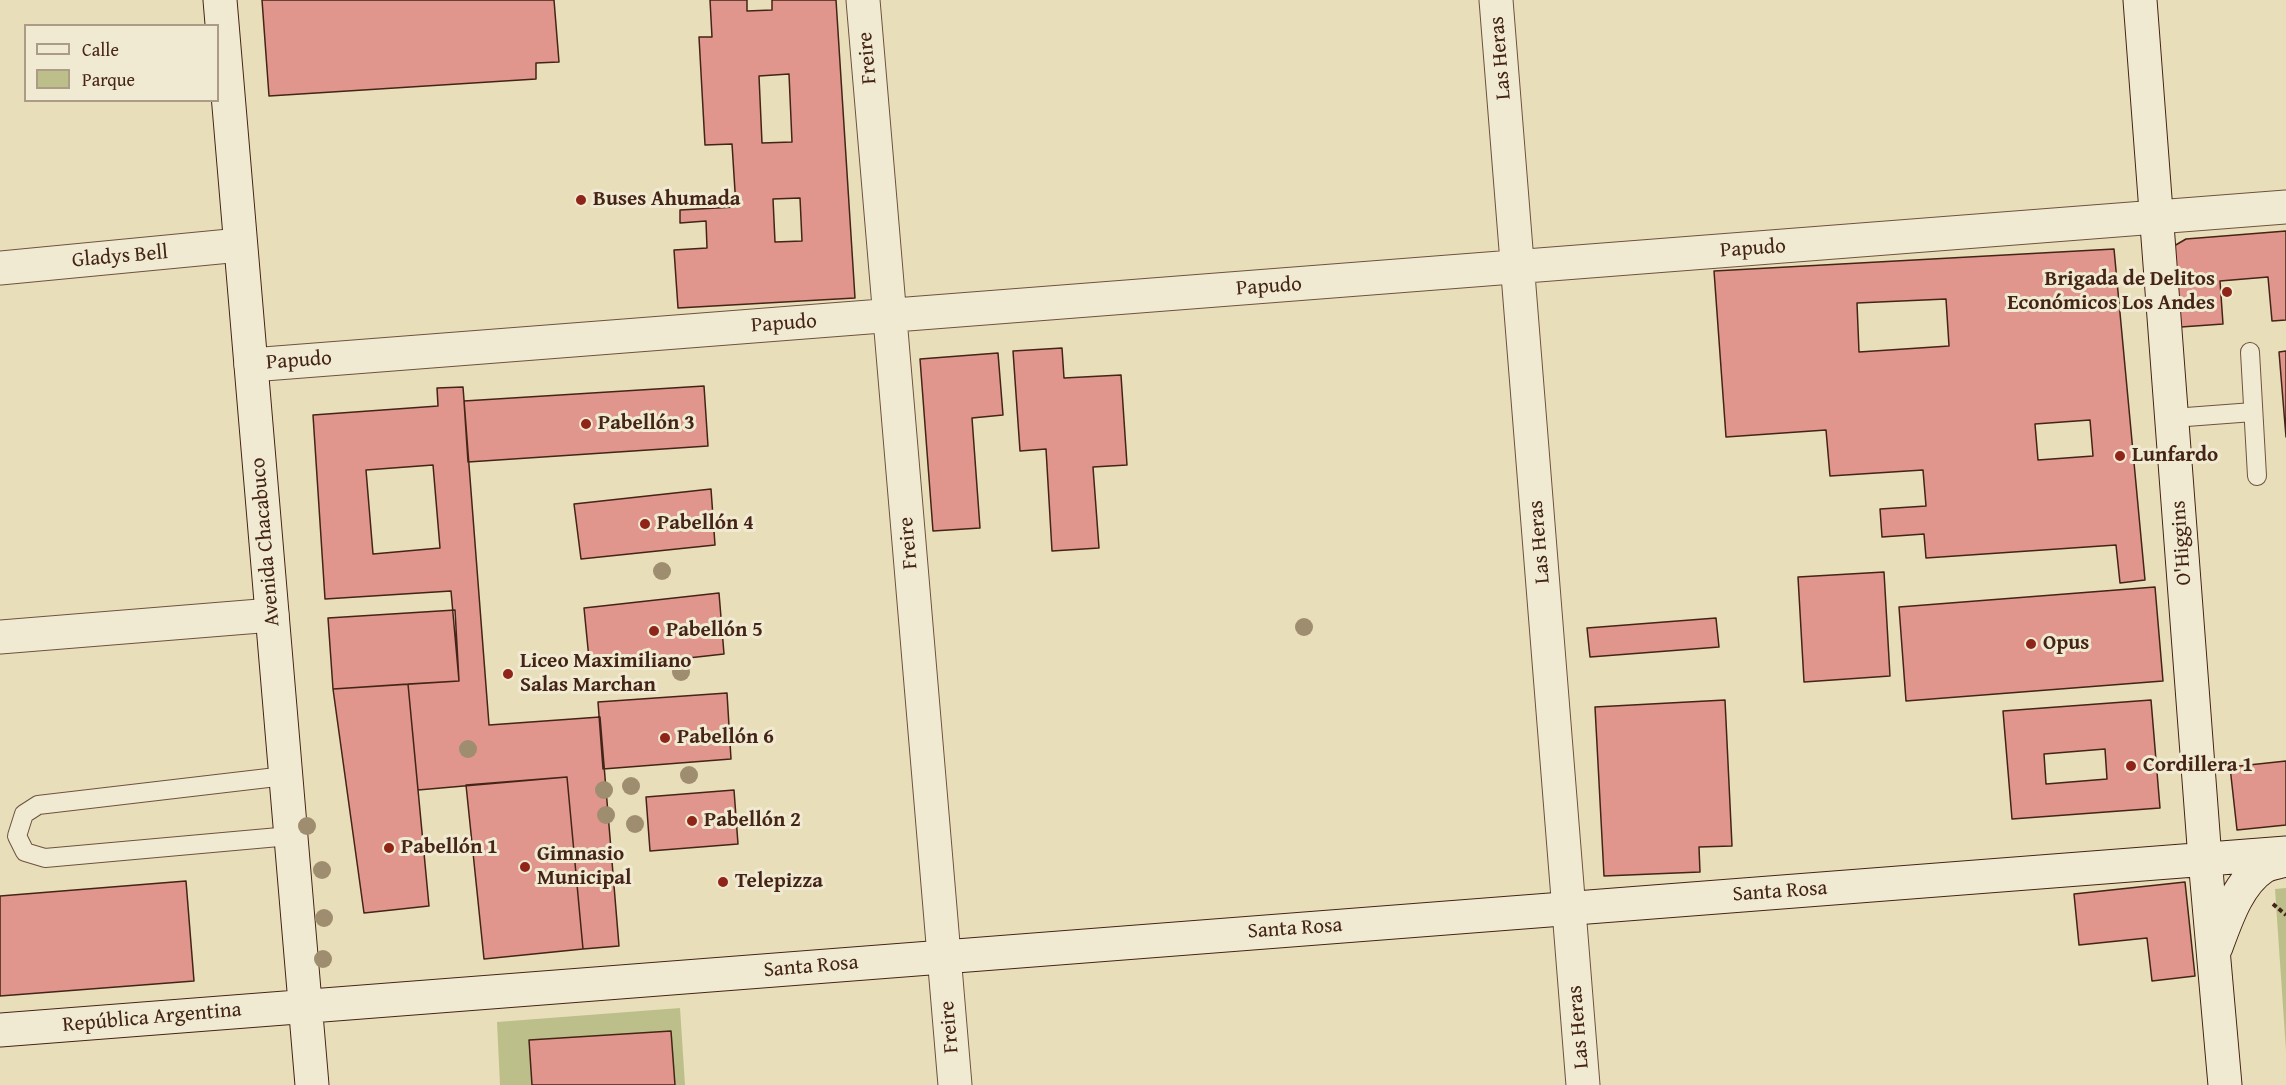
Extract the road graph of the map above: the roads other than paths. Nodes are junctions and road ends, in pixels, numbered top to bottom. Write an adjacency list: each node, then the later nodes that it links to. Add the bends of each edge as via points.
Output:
1 (220, 0): 7 (street, Avenida Chacabuco)
2 (863, 0): 10 (street, Freire)
3 (1496, 0): 8 (street, Las Heras)
4 (2140, 0): 6 (street, O'Higgins)
5 (2286, 207): 6 (street, Papudo)
6 (2157, 217): 8 (street, Papudo); 14 (street, O'Higgins)
7 (240, 245): 9 (street, Gladys Bell); 12 (street, Avenida Chacabuco)
8 (1518, 267): 10 (street, Papudo); 23 (street, Las Heras)
9 (0, 268)
10 (890, 316): 12 (street, Papudo); 25 (street, Freire)
11 (2250, 352): 13 (lane)
12 (251, 365): 16 (street, Avenida Chacabuco)
13 (2253, 412): 14 (lane); 15 (lane)
14 (2173, 418): 21 (street, O'Higgins)
15 (2257, 476)
16 (272, 615): 17 (street); 18 (street, Avenida Chacabuco)
17 (0, 637)
18 (285, 776): 19 (street, Avenida Chacabuco); 19 (lane, via 38,805 24,814 18,836 25,852 45,858)
19 (290, 836): 26 (street, Avenida Chacabuco)
20 (2286, 853): 21 (street, Santa Rosa)
21 (2205, 859): 23 (street, Santa Rosa); 24 (street, O'Higgins)
22 (2286, 860): 24 (street, via 2264,866 2248,882)
23 (1569, 908): 25 (street, Santa Rosa); 30 (street, Las Heras)
24 (2215, 949): 31 (street, O'Higgins)
25 (944, 956): 26 (street, Santa Rosa); 29 (street, Freire)
26 (304, 1006): 27 (street, República Argentina); 28 (street, Avenida Chacabuco)
27 (0, 1030)
28 (312, 1085)
29 (955, 1085)
30 (1583, 1085)
31 (2225, 1085)

